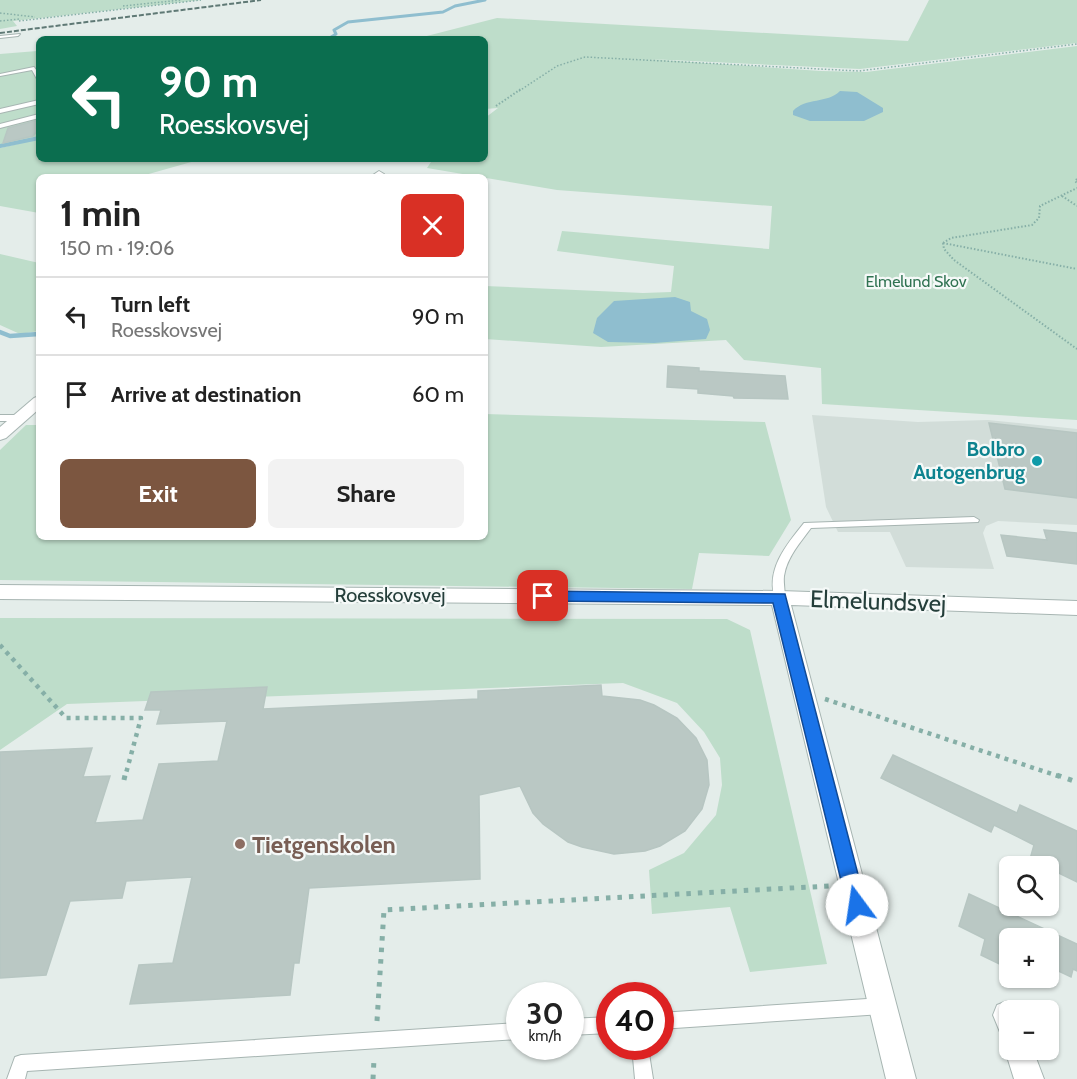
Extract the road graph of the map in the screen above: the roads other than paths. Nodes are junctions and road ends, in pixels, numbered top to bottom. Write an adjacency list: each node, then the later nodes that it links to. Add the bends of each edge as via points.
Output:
1 (18, 35): 2 (lane)
2 (0, 37)
3 (36, 72): 4 (lane, via 34,68)
4 (0, 75)
5 (36, 103): 6 (lane)
6 (0, 111)
7 (36, 117): 8 (lane)
8 (0, 126)
9 (36, 403): 11 (street)
10 (0, 418): 11 (lane)
11 (18, 418): 12 (street)
12 (0, 435)
13 (974, 520): 15 (lane, via 808,525 780,565)
14 (0, 592): 15 (street, Roesskovsvej)
15 (780, 598): 16 (street, Elmelundsvej); 17 (street, Elmelundsvej)
16 (1077, 608)
17 (883, 1006): 18 (lane); 24 (street, Elmelundsvej)
18 (674, 1020)
19 (506, 1031): 22 (lane, via 21,1063)
20 (642, 1060): 23 (lane)
21 (1022, 1060): 25 (street)
22 (16, 1079)
23 (644, 1079)
24 (901, 1079)
25 (1029, 1079)

